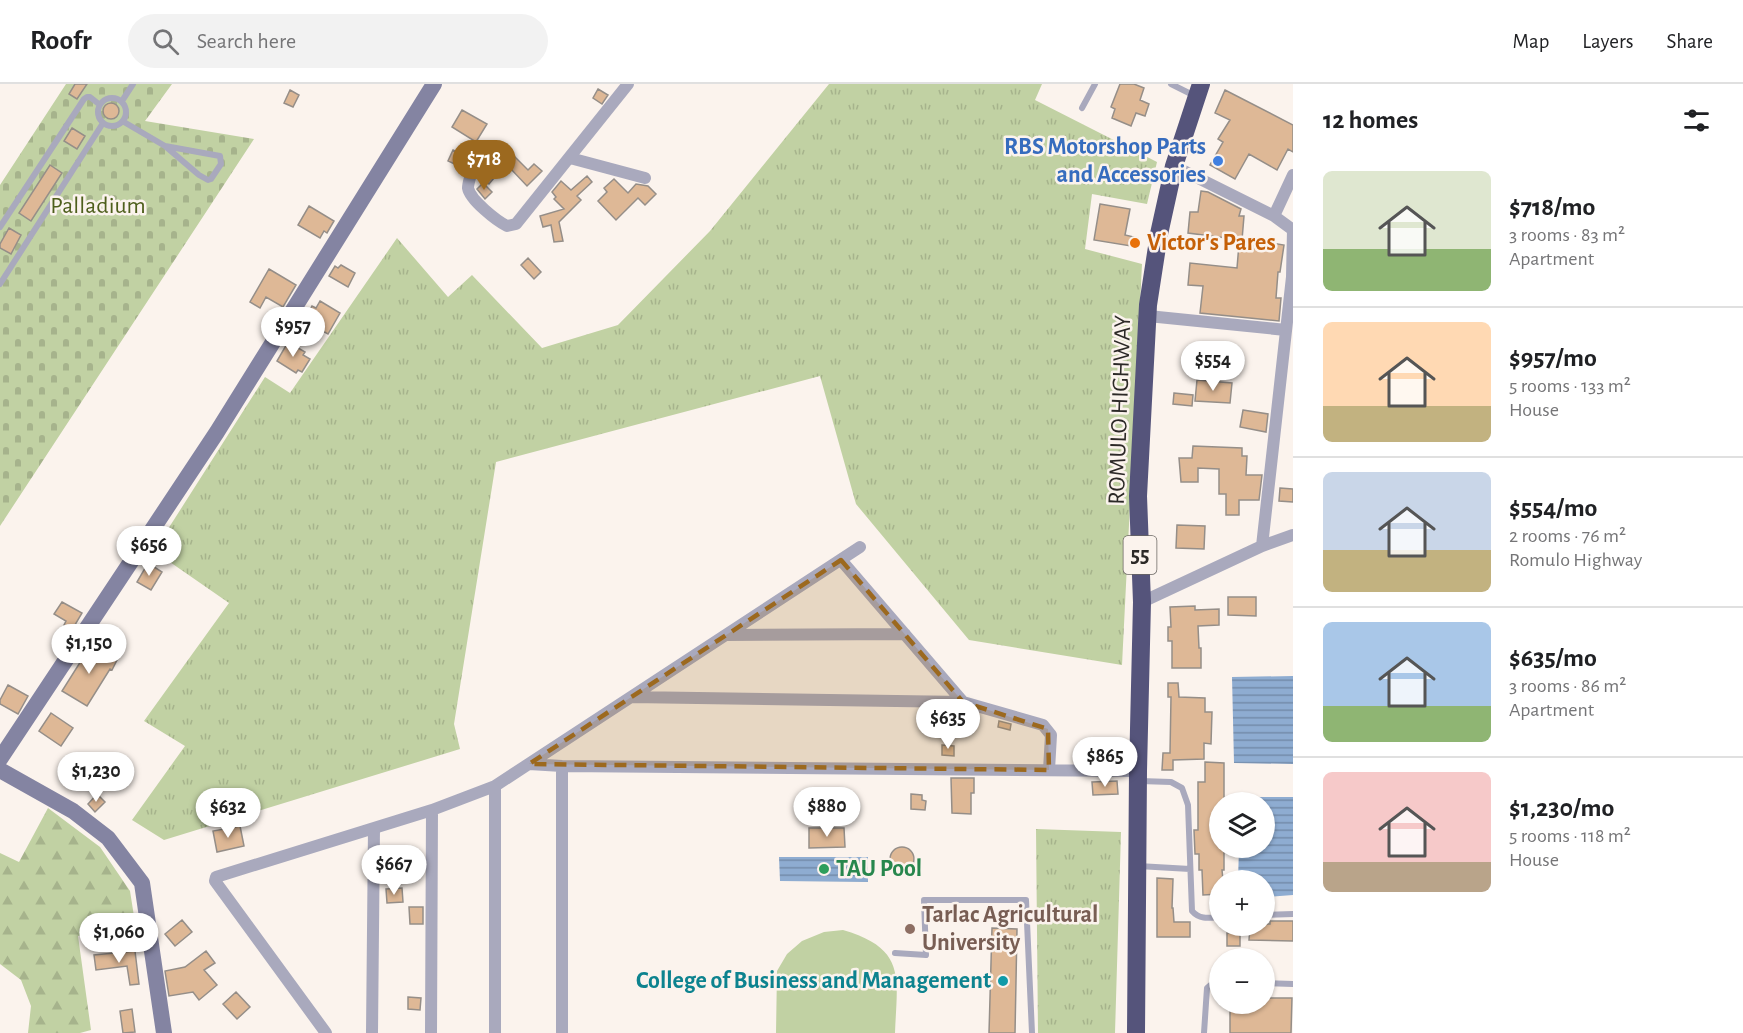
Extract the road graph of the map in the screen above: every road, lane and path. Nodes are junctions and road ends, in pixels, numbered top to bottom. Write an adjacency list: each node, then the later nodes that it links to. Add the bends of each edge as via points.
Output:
1 (133, 84): 7 (lane)
2 (434, 84): 33 (street, via 217,432)
3 (628, 84): 13 (street)
4 (1095, 84): 9 (lane)
5 (1171, 84): 6 (lane)
6 (1199, 90): 14 (highway, ROMULO HIGHWAY / 55)
7 (122, 101): 8 (lane, via 110,98); 10 (lane, via 127,115)
8 (100, 105): 11 (lane, via 99,118); 19 (lane, via 90,97 84,99)
9 (1082, 108)
10 (124, 122): 11 (lane, via 110,127); 12 (lane)
11 (103, 123): 21 (lane)
12 (165, 146): 12 (lane, via 220,156 220,164 208,180)
13 (570, 158): 15 (street, via 516,224 507,226 471,197); 17 (street)
14 (1174, 166): 18 (street); 22 (highway, ROMULO HIGHWAY / 55, via 1153,266)
15 (471, 174)
16 (1293, 175): 18 (street)
17 (645, 178)
18 (1274, 216): 20 (street)
19 (0, 226)
20 (1293, 230): 23 (street)
21 (0, 284)
22 (1148, 316): 23 (street); 28 (highway, ROMULO HIGHWAY / 55, via 1138,496)
23 (1286, 330): 25 (street)
24 (1293, 535): 25 (street)
25 (1262, 546): 28 (street)
26 (860, 547): 27 (street)
27 (841, 560): 29 (street); 30 (street)
28 (1142, 602): 38 (highway, ROMULO HIGHWAY / 55)
29 (904, 634): 30 (street); 32 (street)
30 (726, 635): 31 (street)
31 (631, 697): 32 (street); 34 (street)
32 (963, 702): 37 (street, via 1043,725 1051,735)
33 (0, 759)
34 (529, 764): 35 (street); 39 (street)
35 (562, 766): 37 (street); 56 (street)
36 (0, 770): 51 (street, via 73,811 108,838 142,883)
37 (1049, 770): 38 (street)
38 (1138, 776): 42 (highway, ROMULO HIGHWAY / 55); 43 (lane, via 1182,788 1188,805)
39 (495, 786): 40 (street); 55 (street)
40 (432, 810): 41 (street); 54 (street)
41 (374, 828): 52 (street, via 215,879); 53 (street)
42 (1137, 866): 43 (lane); 58 (highway, ROMULO HIGHWAY / 55)
43 (1190, 869): 46 (lane, via 1192,911 1196,916)
44 (1293, 914): 45 (lane)
45 (1275, 915)
46 (1209, 918)
47 (895, 953): 57 (lane, via 926,955 924,900 1026,900)
48 (1275, 983): 49 (lane)
49 (1293, 984)
50 (1209, 987): 59 (lane)
51 (164, 1033)
52 (327, 1033)
53 (372, 1033)
54 (431, 1033)
55 (495, 1033)
56 (562, 1033)
57 (1032, 1033)
58 (1136, 1033)
59 (1204, 1033)

